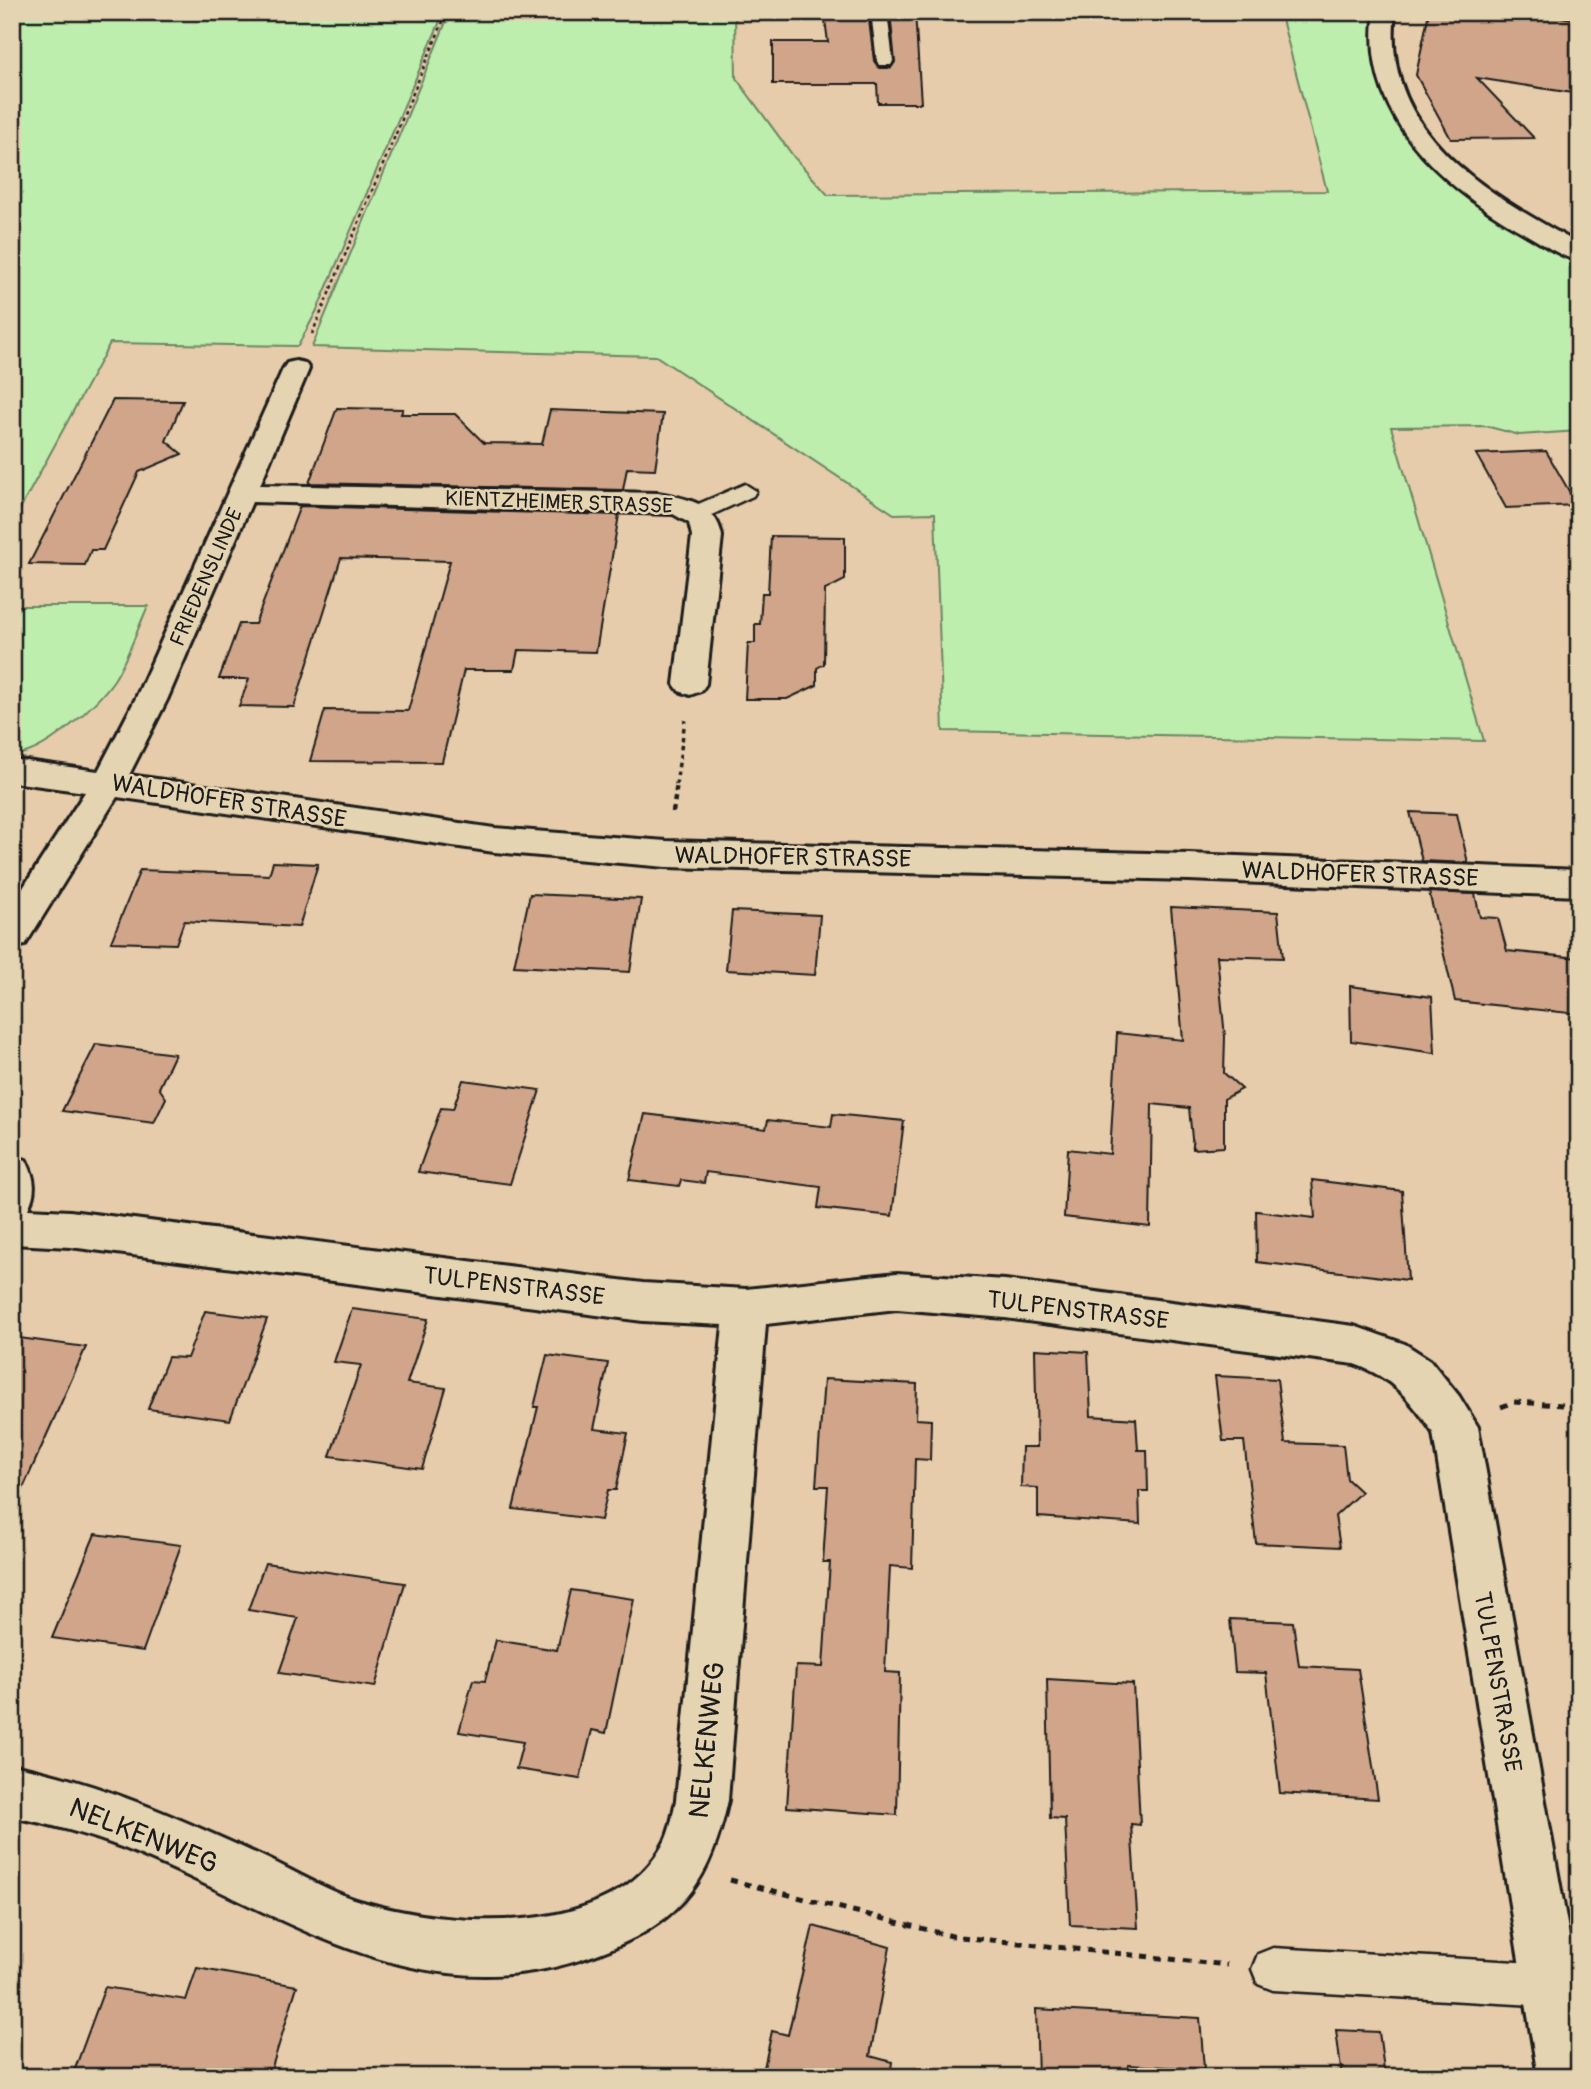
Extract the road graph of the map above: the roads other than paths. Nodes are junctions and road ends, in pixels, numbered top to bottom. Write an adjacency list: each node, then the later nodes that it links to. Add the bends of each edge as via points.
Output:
1 (879, 12): 3 (lane)
2 (1385, 12): 4 (street, via 1382,43 1386,65 1394,94 1416,136 1460,183)
3 (885, 61)
4 (1579, 254)
5 (296, 369): 7 (street, FRIEDENSLINDE)
6 (745, 491): 8 (lane)
7 (244, 492): 8 (street, KIENTZHEIMER STRASSE, via 658,502); 11 (street, FRIEDENSLINDE, via 151,700)
8 (697, 513): 9 (street, KIENTZHEIMER STRASSE, via 706,523 707,536)
9 (690, 684)
10 (12, 770): 11 (street, WALDHOFER STRASSE)
11 (108, 782): 12 (street, WALDHOFER STRASSE, via 494,841 666,855 1189,867); 13 (street, FRIEDENSLINDE)
12 (1579, 883)
13 (12, 935)
14 (12, 1172): 15 (street)
15 (12, 1200)
16 (12, 1226): 17 (street, TULPENSTRASSE, via 70,1229 643,1302)
17 (746, 1308): 18 (street, NELKENWEG, via 702,1800 695,1838 682,1868 648,1902 578,1938 507,1950 435,1944 364,1930 138,1827); 20 (street, TULPENSTRASSE, via 897,1291 1005,1300 1354,1345 1389,1355 1419,1375 1455,1427)
18 (12, 1791)
19 (1273, 1969): 20 (lane)
20 (1550, 1985): 21 (street, TULPENSTRASSE)
21 (1566, 2077)

